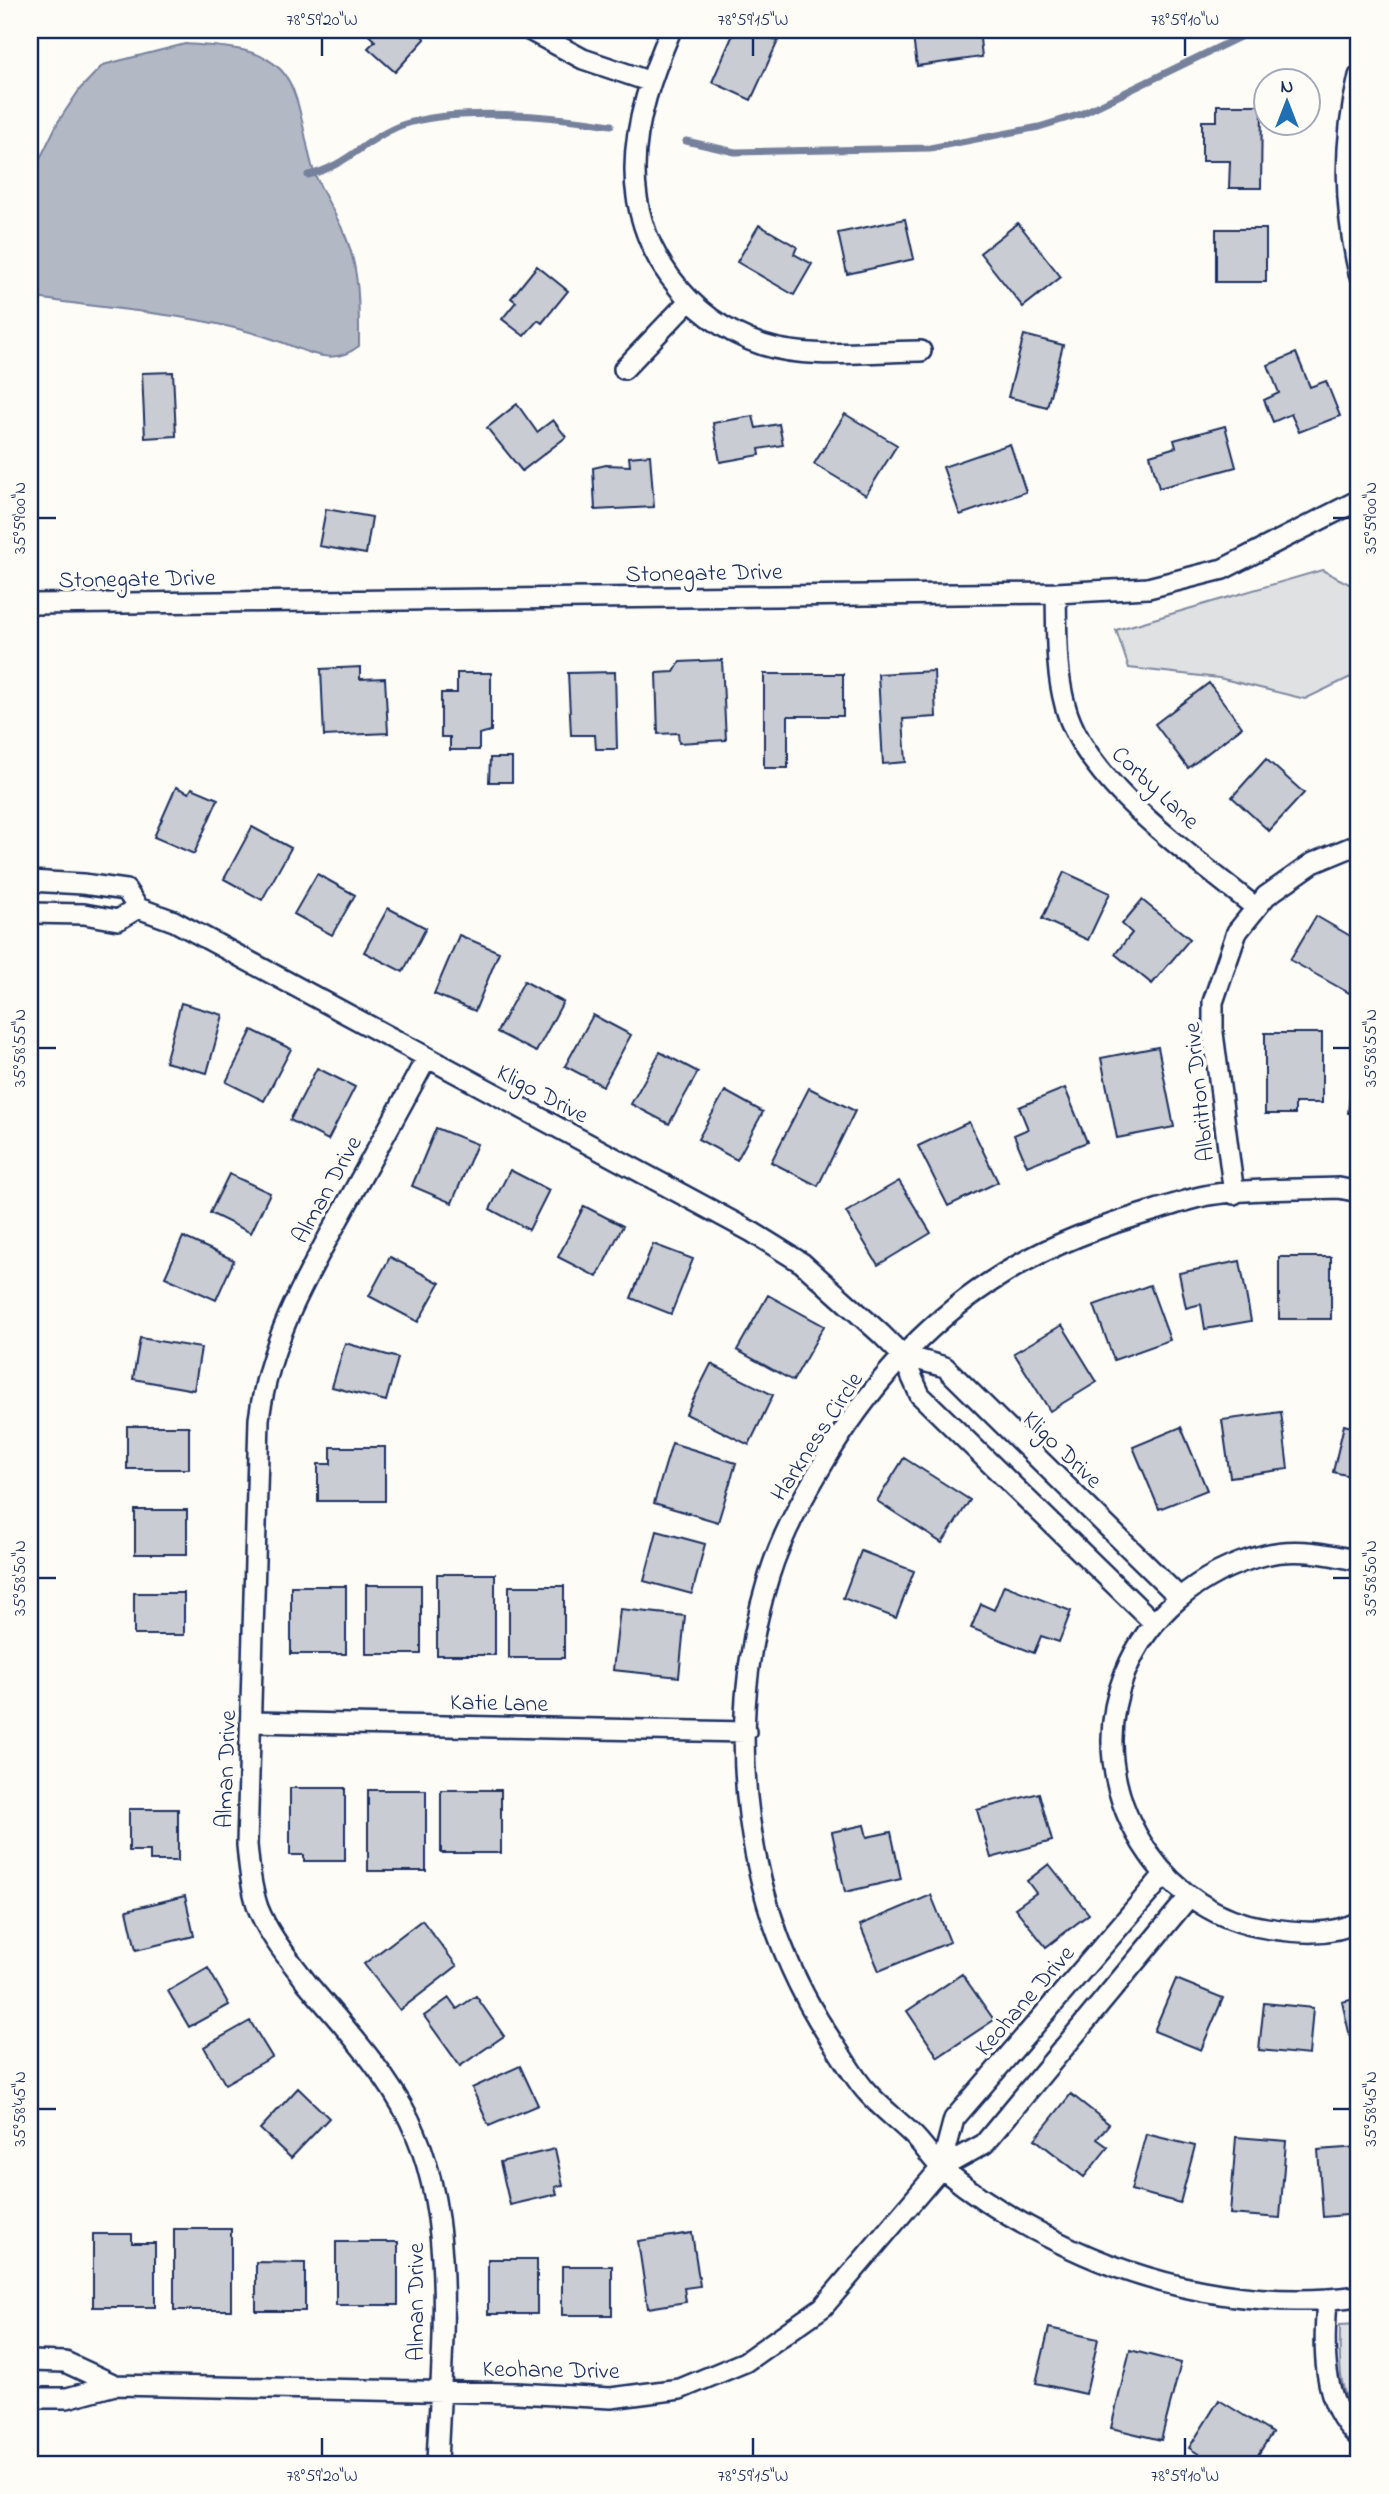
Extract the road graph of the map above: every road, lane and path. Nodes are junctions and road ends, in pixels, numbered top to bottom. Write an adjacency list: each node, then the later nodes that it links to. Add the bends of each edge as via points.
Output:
1 (529, 30): 4 (street, via 583,59)
2 (671, 30): 4 (street)
3 (1359, 76): 5 (street, via 1348,144 1347,189)
4 (651, 82): 6 (street, via 639,128 637,197 657,256)
5 (1359, 273)
6 (689, 301): 7 (street, via 734,333 796,352); 8 (street)
7 (921, 351)
8 (624, 369)
9 (1359, 499): 10 (street, Stonegate Drive, via 1223,569 1148,587)
10 (1056, 593): 11 (street, Stonegate Drive); 15 (street, Corby Lane, via 1057,666 1065,707 1085,752 1124,797)
11 (30, 604)
12 (1359, 844): 15 (street, Albritton Drive, via 1313,863)
13 (30, 881): 14 (street, Kligo Drive, via 111,886 126,890)
14 (138, 908): 16 (street, via 118,920); 17 (street, Kligo Drive, via 174,921)
15 (1256, 908): 19 (street, Albritton Drive, via 1237,932 1213,1002)
16 (30, 913)
17 (426, 1059): 20 (street, Kligo Drive, via 802,1263); 24 (street, Alman Drive, via 294,1300 264,1385 259,1419)
18 (1359, 1192): 19 (street, Harkness Circle, via 1339,1188)
19 (1234, 1194): 20 (street, Harkness Circle, via 1209,1195 1088,1230 1003,1273)
20 (902, 1355): 22 (street, Kligo Drive, via 945,1367); 23 (street, Kligo Drive, via 920,1395); 25 (street, Harkness Circle, via 860,1403 796,1508 769,1577 748,1669)
21 (1359, 1561): 22 (street, via 1318,1552 1267,1554 1218,1570)
22 (1178, 1596): 23 (street)
23 (1153, 1622): 26 (street, via 1133,1652 1114,1707 1112,1770 1129,1825)
24 (252, 1721): 25 (street, Katie Lane); 34 (street, Alman Drive, via 247,1845 258,1907 270,1934 393,2092 421,2146 434,2187 443,2270)
25 (746, 1732): 29 (street, Harkness Circle, via 744,1778 758,1872 785,1955 816,2019 865,2091)
26 (1164, 1875): 27 (street); 29 (street, Keohane Drive, via 954,2119)
27 (1189, 1897): 28 (street, via 1243,1925 1302,1934 1344,1930); 29 (street, Keohane Drive, via 984,2144)
28 (1359, 1922)
29 (941, 2168): 31 (street, Harkness Circle, via 1011,2218 1091,2259 1161,2282 1228,2295); 34 (street, Keohane Drive, via 823,2307 745,2362 680,2389 611,2398)
30 (1359, 2297): 31 (street, Harkness Circle)
31 (1327, 2299): 36 (street, via 1328,2373 1336,2411)
32 (30, 2361): 33 (street, Keohane Drive, via 65,2362)
33 (114, 2385): 34 (street, Keohane Drive); 35 (street, Keohane Drive, via 67,2398)
34 (439, 2393): 37 (street, Alman Drive)
35 (30, 2398)
36 (1359, 2437)
37 (437, 2464)

